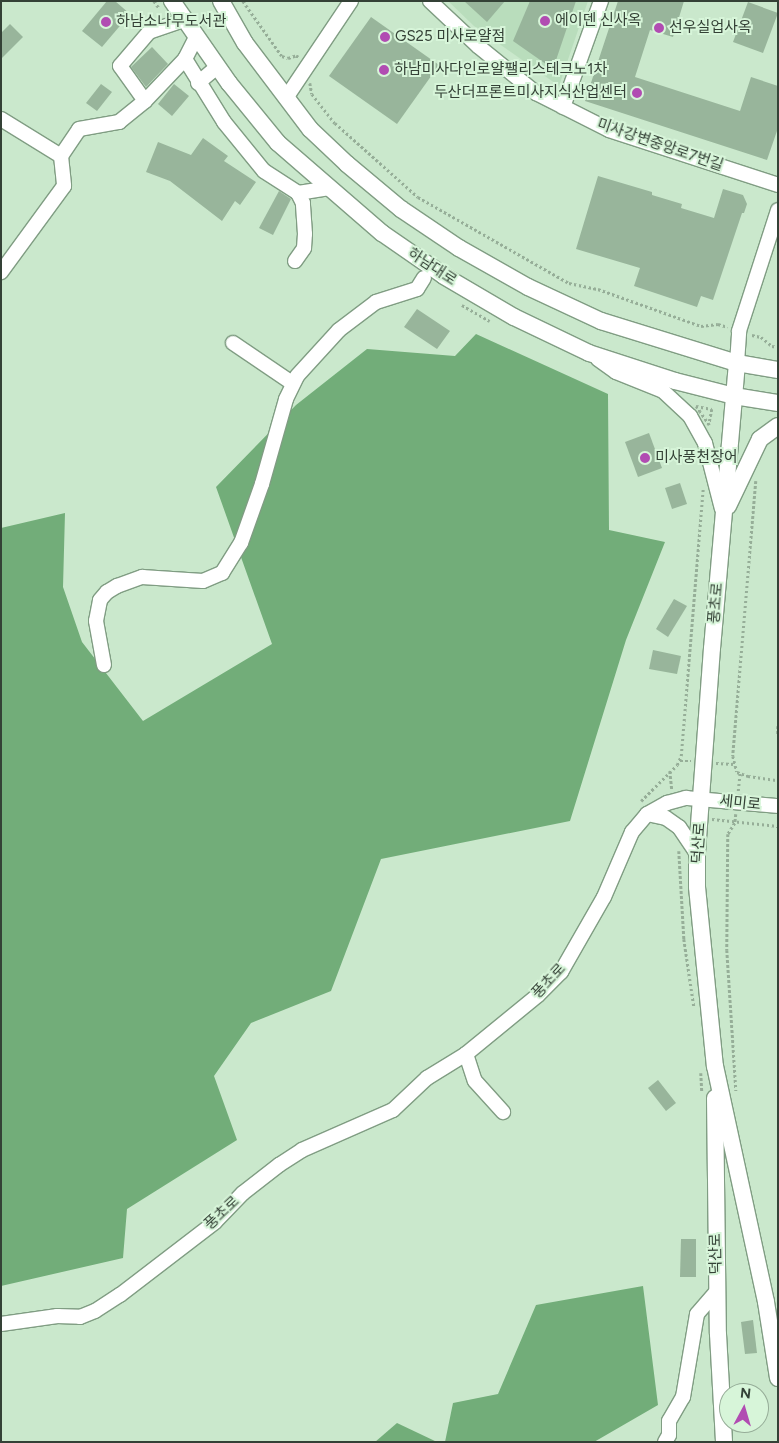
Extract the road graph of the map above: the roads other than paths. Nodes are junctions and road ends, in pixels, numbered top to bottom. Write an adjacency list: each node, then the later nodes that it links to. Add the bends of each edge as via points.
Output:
1 (172, 1): 6 (main road, 하남대로)
2 (221, 1): 11 (main road, 하남대로, via 245,43)
3 (351, 1): 11 (street)
4 (430, 1): 13 (street, 미사강변중앙로7번길, via 512,74 536,93)
5 (601, 1): 13 (street)
6 (184, 20): 7 (main road, 하남대로); 12 (street, via 149,32 120,66)
7 (196, 37): 8 (street); 9 (main road, 하남대로)
8 (185, 59): 10 (street); 12 (street)
9 (217, 67): 10 (street); 17 (main road, 하남대로, via 278,143)
10 (198, 83): 18 (street, via 254,160)
11 (286, 98): 25 (main road, 하남대로, via 310,129 347,164 401,209 459,248 528,287 601,321)
12 (145, 101): 15 (street, via 119,122 79,129)
13 (563, 107): 16 (street, 미사강변중앙로7번길, via 609,130)
14 (1, 118): 15 (street)
15 (61, 156): 21 (street, via 64,186)
16 (778, 185)
17 (328, 188): 18 (street); 22 (main road, 하남대로, via 382,233)
18 (298, 193): 20 (street, via 304,212 305,234 304,248)
19 (778, 210): 25 (street, via 739,331)
20 (295, 261)
21 (1, 272)
22 (425, 276): 24 (main road, 하남대로); 27 (street, via 417,289 376,302 339,330)
23 (233, 343): 27 (street)
24 (589, 353): 28 (main road, 하남대로); 31 (street, via 616,372 663,391 690,416 705,443)
25 (737, 363): 26 (main road, 하남대로); 28 (main road, 풍초로)
26 (778, 370)
27 (292, 383): 32 (street, via 262,484 230,563 222,573 203,581 142,577 107,592 100,600 96,621)
28 (734, 396): 29 (main road, 하남대로); 31 (main road, 풍초로)
29 (778, 403)
30 (778, 426): 31 (main road, via 760,439)
31 (724, 515): 33 (main road, 풍초로)
32 (104, 665)
33 (702, 799): 34 (street, 세미로); 35 (street, 풍초로, via 676,800); 36 (main road, 덕산로)
34 (778, 806)
35 (647, 814): 36 (street, via 666,818 679,827); 37 (street, 풍초로, via 632,832 604,897 561,972)
36 (697, 854): 38 (main road, 덕산로, via 699,920)
37 (466, 1054): 39 (street, via 475,1081); 41 (street, 풍초로, via 427,1078 393,1110 302,1150 279,1165 243,1193 215,1222 95,1311 80,1317 57,1316)
38 (715, 1066): 40 (main road, 덕산로); 42 (main road, 덕산로, via 766,1302)
39 (503, 1112)
40 (717, 1291): 43 (street, via 698,1314 683,1397 669,1421 669,1435); 44 (main road, 덕산로)
41 (1, 1324)
42 (778, 1378)
43 (664, 1442)
44 (724, 1442)

